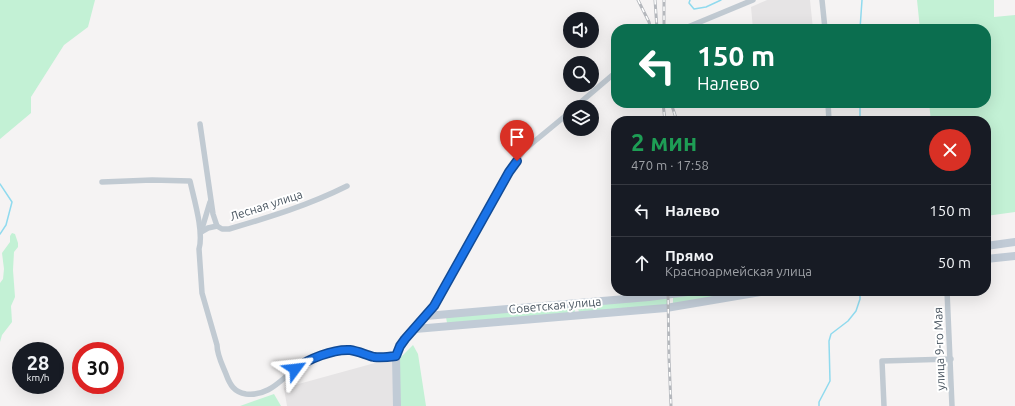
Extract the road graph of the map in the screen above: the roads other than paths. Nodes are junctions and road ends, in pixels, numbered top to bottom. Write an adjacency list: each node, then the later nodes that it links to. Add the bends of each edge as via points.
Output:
1 (753, 0): 3 (street)
2 (822, 0): 4 (street)
3 (695, 24)
4 (824, 24)
5 (611, 76): 6 (street)
6 (583, 100)
7 (563, 118): 21 (street, via 524,150)
8 (200, 124): 11 (street, Лесная улица)
9 (102, 182): 13 (street, via 190,181)
10 (347, 186): 12 (street, Лесная улица, via 290,210 230,229)
11 (211, 199): 12 (street, Лесная улица); 13 (street, Лесная улица)
12 (217, 226): 13 (street)
13 (201, 232): 23 (street, via 199,249 203,298 217,350 234,390 258,394 271,389 301,365 329,353 350,350 374,356)
14 (1015, 242): 15 (main road)
15 (991, 245)
16 (1015, 256): 17 (main road)
17 (991, 258)
18 (661, 296): 21 (main road, Советская улица)
19 (717, 296): 22 (main road, Советская улица, via 666,308)
20 (947, 296): 24 (street, улица 9-го Мая)
21 (426, 316): 22 (main road)
22 (415, 329): 23 (main road, via 400,346)
23 (396, 356): 25 (main road)
24 (951, 359): 26 (street, via 882,361); 27 (street, улица 9-го Мая)
25 (397, 406)
26 (884, 406)
27 (952, 406)

